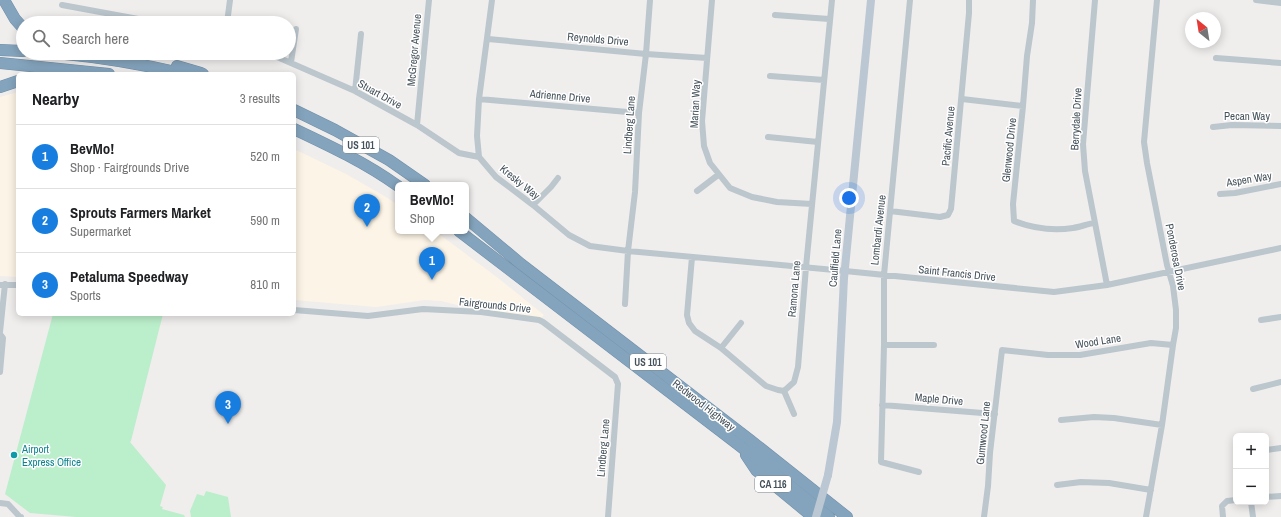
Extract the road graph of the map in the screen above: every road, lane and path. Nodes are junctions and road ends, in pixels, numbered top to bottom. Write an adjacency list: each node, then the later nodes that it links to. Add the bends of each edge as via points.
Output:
1 (4, 0): 21 (highway)
2 (230, 0): 19 (street)
3 (429, 0): 48 (street, McGregor Avenue)
4 (492, 0): 23 (street)
5 (650, 0): 26 (street, Lindberg Lane)
6 (712, 0): 27 (street, Marian Way)
7 (832, 0): 20 (street, Ramona Lane)
8 (871, 0): 72 (main road, Caulfield Lane)
9 (910, 0): 64 (street, Lombardi Avenue)
10 (969, 0): 44 (street, Pacific Avenue)
11 (1033, 0): 45 (street, Glenwood Drive)
12 (1095, 0): 66 (street, Berrydale Drive, via 1083,144)
13 (1157, 0): 73 (street, Ponderosa Drive, via 1144,142)
14 (1256, 0): 15 (street)
15 (1281, 3)
16 (62, 5): 18 (street)
17 (775, 15): 20 (street)
18 (122, 16)
19 (228, 16)
20 (829, 19): 39 (street, Ramona Lane)
21 (16, 20)
22 (361, 34): 42 (street)
23 (488, 38): 26 (street, Reynolds Drive); 43 (street)
24 (0, 50): 25 (highway)
25 (16, 51)
26 (646, 54): 27 (street, Reynolds Drive); 47 (street, Lindberg Lane)
27 (707, 58): 55 (street, Marian Way, via 702,121 704,146)
28 (1216, 58): 34 (street)
29 (116, 60): 36 (highway)
30 (151, 60): 37 (highway)
31 (286, 60): 32 (street, Stuart Drive)
32 (291, 62): 42 (street, Stuart Drive)
33 (0, 63): 35 (highway)
34 (1281, 64)
35 (89, 72)
36 (176, 72)
37 (201, 72)
38 (770, 76): 39 (street)
39 (824, 80): 53 (street, Ramona Lane)
40 (16, 82): 41 (highway)
41 (0, 87)
42 (355, 91): 48 (street, Stuart Drive)
43 (479, 99): 47 (street, Adrienne Drive); 54 (street)
44 (962, 99): 45 (street); 64 (street, Pacific Avenue, via 951,209 948,215 940,217)
45 (1023, 106): 66 (street, Glenwood Drive, via 1014,221 1048,229 1073,228)
46 (296, 111): 57 (highway, US 101, via 389,160)
47 (639, 113): 69 (street, Lindberg Lane, via 635,192)
48 (417, 125): 54 (street, Stuart Drive, via 459,153)
49 (1281, 126): 50 (street, Pecan Way)
50 (1213, 127)
51 (296, 130): 58 (highway, US 101, via 330,146)
52 (768, 137): 53 (street)
53 (818, 142): 62 (street, Ramona Lane)
54 (479, 157): 63 (street, Kresky Way, via 496,177)
55 (718, 175): 60 (street); 62 (street, Marian Way, via 730,188 752,197 777,202)
56 (558, 178): 63 (street)
57 (421, 182)
58 (395, 184)
59 (1281, 184): 61 (street, Aspen Way)
60 (697, 191)
61 (1220, 194)
62 (812, 204): 71 (street, Ramona Lane)
63 (533, 205): 69 (street, Kresky Way, via 569,235 590,246)
64 (890, 211): 74 (street, Lombardi Avenue)
65 (469, 221): 115 (highway, Redwood Highway / US 101, via 521,264)
66 (1094, 223): 77 (street, Berrydale Drive)
67 (463, 234): 99 (highway, Redwood Highway / US 101)
68 (1281, 248): 73 (street, Saint Francis Drive)
69 (628, 251): 70 (street, Saint Francis Drive); 78 (street, Lindberg Lane)
70 (692, 257): 71 (street, Saint Francis Drive); 87 (street, via 687,315 689,323 695,331)
71 (806, 267): 72 (street, Saint Francis Drive); 93 (street, Ramona Lane, via 798,367 794,382)
72 (845, 270): 74 (street, Saint Francis Drive); 113 (main road, Caulfield Lane, bridge, via 837,422 828,474)
73 (1169, 272): 77 (street, Saint Francis Drive); 86 (street, Ponderosa Drive, via 1176,310)
74 (884, 275): 77 (street, Saint Francis Drive, via 1054,292); 84 (street, Lombardi Avenue)
75 (2, 284): 76 (street); 83 (street)
76 (16, 285)
77 (1107, 285)
78 (625, 304)
79 (296, 310): 90 (street, Fairgrounds Drive, via 368,316 423,309 481,312 539,320)
80 (1281, 317): 81 (street)
81 (1261, 320)
82 (740, 323): 87 (street)
83 (0, 333): 89 (street, via 3,338)
84 (884, 345): 85 (street); 94 (street, Lombardi Avenue)
85 (934, 345)
86 (1173, 345): 88 (street, Wood Lane, via 1151,342 1080,355 1048,355); 98 (street, Ponderosa Drive)
87 (721, 348): 93 (street, via 766,386)
88 (1002, 350): 96 (street, Gumwood Lane)
89 (0, 372)
90 (617, 380): 111 (street, Lindberg Lane)
91 (1281, 382): 92 (street)
92 (1253, 389)
93 (784, 391): 95 (street)
94 (882, 405): 96 (street, Maple Drive); 102 (street, Lombardi Avenue, via 881,462)
95 (794, 414)
96 (994, 414): 116 (street, Gumwood Lane)
97 (1061, 420): 98 (street, via 1094,417)
98 (1162, 425): 104 (street, Ponderosa Drive)
99 (740, 446): 112 (highway, CA 116, via 756,470); 114 (highway, Redwood Highway / US 101)
100 (1281, 448): 101 (street)
101 (1269, 450)
102 (919, 472)
103 (1057, 485): 104 (street, via 1081,482 1109,483)
104 (1151, 490): 117 (street, Ponderosa Drive)
105 (1281, 496): 106 (street)
106 (1269, 497)
107 (1233, 500): 118 (street, via 1227,501 1222,506)
108 (0, 503): 110 (street, via 8,504)
109 (1252, 505): 119 (street)
110 (21, 517)
111 (608, 517)
112 (813, 517)
113 (816, 517)
114 (829, 517)
115 (848, 517)
116 (984, 517)
117 (1146, 517)
118 (1223, 517)
119 (1254, 517)

